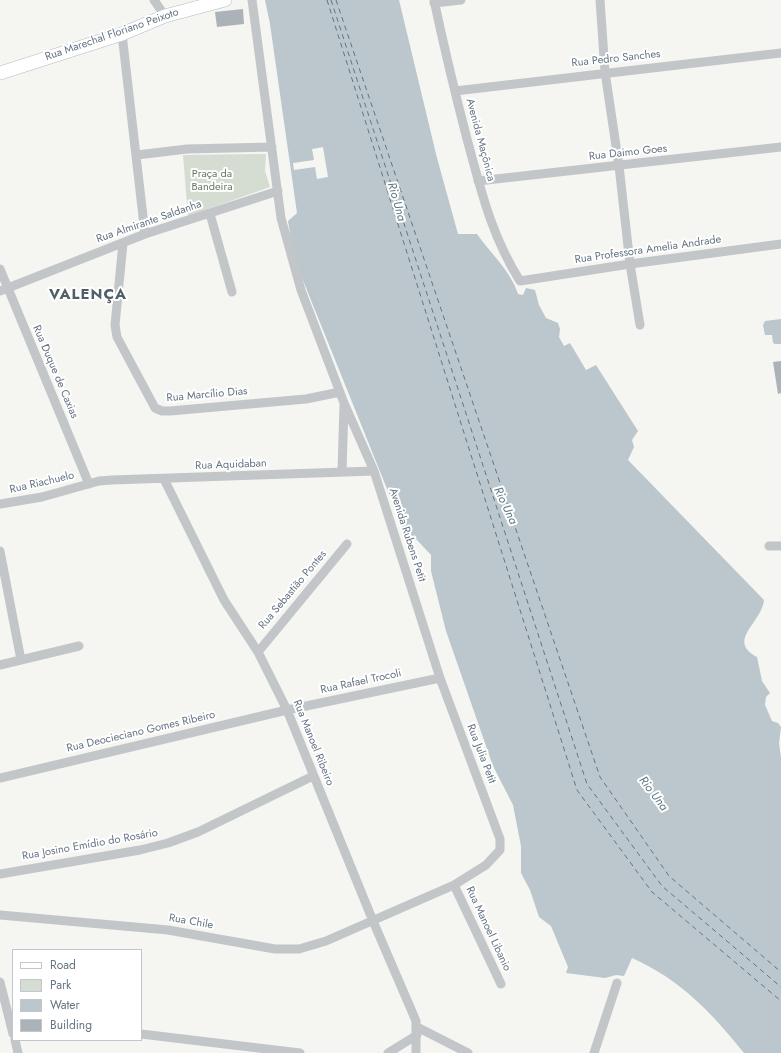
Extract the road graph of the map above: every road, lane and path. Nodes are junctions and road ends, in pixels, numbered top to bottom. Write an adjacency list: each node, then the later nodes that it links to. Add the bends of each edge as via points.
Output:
1 (154, 0): 7 (street)
2 (225, 0): 7 (main road, Rua Marechal Floriano Peixoto)
3 (252, 0): 13 (street)
4 (461, 0): 6 (street)
5 (600, 0): 10 (street)
6 (434, 2): 12 (street, Avenida Maçônica)
7 (165, 16): 8 (main road, Rua Marechal Floriano Peixoto)
8 (122, 34): 11 (main road, Rua Marechal Floriano Peixoto); 15 (street)
9 (781, 54): 10 (street, Rua Pedro Sanches)
10 (605, 72): 12 (street, Rua Pedro Sanches); 16 (street)
11 (0, 73)
12 (455, 91): 17 (street, Avenida Maçônica)
13 (272, 147): 15 (street, via 187,148); 18 (street)
14 (781, 147): 16 (street, Rua Daimo Goes)
15 (137, 155): 20 (street)
16 (619, 166): 17 (street, Rua Daimo Goes); 23 (street)
17 (478, 181): 25 (street, Avenida Maçônica, via 500,247)
18 (278, 191): 19 (street, Rua Almirante Saldanha); 29 (street, Avenida Rubens Petit, via 287,246)
19 (210, 214): 20 (street, Rua Almirante Saldanha); 27 (street)
20 (145, 234): 21 (street, Rua Almirante Saldanha)
21 (123, 243): 26 (street, Rua Almirante Saldanha); 29 (street, Rua Marcílio Dias, via 116,310 117,337 151,401 159,410 298,400)
22 (781, 244): 23 (street, Rua Professora Amelia Andrade)
23 (630, 264): 25 (street, Rua Professora Amelia Andrade); 28 (street)
24 (0, 269): 26 (street, Rua Duque de Caxias)
25 (520, 281)
26 (4, 290): 34 (street, Rua Duque de Caxias)
27 (232, 292)
28 (640, 325)
29 (340, 392): 30 (street, Avenida Rubens Petit)
30 (344, 402): 31 (street, Avenida Rubens Petit); 32 (street, Avenida Rubens Petit)
31 (374, 471): 32 (street, Rua Aquidaban); 44 (street, Avenida Rubens Petit)
32 (342, 472): 33 (street, Rua Aquidaban)
33 (164, 479): 34 (street, Rua Aquidaban, via 112,480); 41 (street, Rua Manoel Ribeiro, via 224,600)
34 (90, 484): 35 (street, Rua Riachuelo, via 42,497)
35 (0, 504)
36 (347, 544): 41 (street, Rua Sebastião Pontes)
37 (769, 546): 38 (street)
38 (781, 546)
39 (0, 552): 42 (street)
40 (79, 646): 42 (street)
41 (258, 652): 45 (street, Rua Manoel Ribeiro)
42 (21, 660): 43 (street)
43 (0, 665)
44 (440, 678): 45 (street, Rua Rafael Trocoli); 48 (street, Rua Julia Petit)
45 (287, 710): 46 (street, Rua Manoel Ribeiro); 47 (street, Rua Deocieciano Gomes Ribeiro)
46 (313, 776): 49 (street, Rua Josino Emídio do Rosário, via 198,832 168,843); 52 (street, Rua Manoel Ribeiro)
47 (0, 778)
48 (500, 839): 50 (street, Rua Chile, via 500,850 494,858)
49 (0, 874)
50 (454, 885): 52 (street, Rua Chile); 55 (street, Rua Manoel Libanio)
51 (0, 915): 52 (street, Rua Chile, via 168,930 289,950 326,941)
52 (373, 920): 57 (street, Rua Manoel Ribeiro)
53 (0, 982): 56 (street)
54 (617, 983): 65 (street)
55 (500, 984)
56 (11, 1018)
57 (417, 1031): 62 (street); 63 (street); 64 (street)
58 (142, 1034): 61 (street)
59 (15, 1041): 60 (street)
60 (18, 1053)
61 (300, 1053)
62 (388, 1053)
63 (416, 1053)
64 (468, 1053)
65 (594, 1053)

